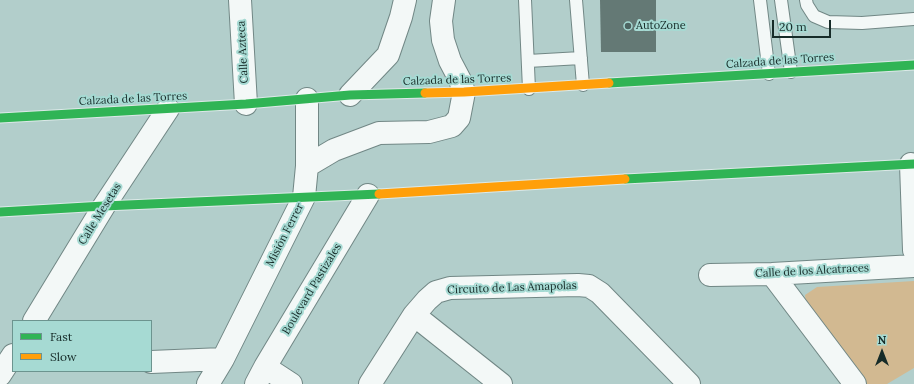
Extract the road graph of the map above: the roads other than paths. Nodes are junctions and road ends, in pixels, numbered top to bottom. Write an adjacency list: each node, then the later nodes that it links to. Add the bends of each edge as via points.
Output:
1 (240, 0): 20 (street, Calle Azteca)
2 (405, 0): 18 (street, via 388,55)
3 (444, 0): 17 (street, via 441,21 443,40)
4 (525, 0): 11 (lane)
5 (576, 0): 10 (lane)
6 (760, 0): 14 (lane)
7 (781, 0): 13 (lane)
8 (806, 0): 9 (lane, via 814,16 828,22 862,23)
9 (914, 19)
10 (581, 58): 11 (lane); 15 (lane)
11 (528, 61): 16 (lane)
12 (914, 65): 13 (main road, Calzada de las Torres)
13 (791, 72): 14 (main road, Calzada de las Torres)
14 (769, 74): 15 (main road, Calzada de las Torres)
15 (583, 86): 16 (main road, Calzada de las Torres)
16 (529, 89): 17 (main road, Calzada de las Torres)
17 (464, 92): 18 (main road, Calzada de las Torres); 24 (street, via 459,118 452,126 429,132 379,132 334,150)
18 (350, 95): 19 (main road, Calzada de las Torres)
19 (307, 99): 20 (main road, Calzada de las Torres); 24 (street, Misión Ferrer)
20 (246, 104): 21 (main road, Calzada de las Torres)
21 (168, 109): 22 (main road, Calzada de las Torres); 27 (street, Calle Mesetas)
22 (0, 118)
23 (912, 164): 25 (main road); 29 (street)
24 (307, 166): 26 (street, Misión Ferrer)
25 (368, 195): 26 (main road); 37 (street, Boulevard Pastizales)
26 (304, 196): 27 (main road); 35 (street, Misión Ferrer)
27 (104, 206): 28 (main road); 34 (street, Calle Mesetas)
28 (0, 212)
29 (914, 250)
30 (914, 266): 31 (street, Calle de los Alcatraces)
31 (772, 274): 32 (street, Calle de los Alcatraces); 43 (street)
32 (710, 275)
33 (414, 315): 40 (street, Circuito de Las Amapolas); 41 (street); 42 (street, Circuito de Las Amapolas, via 436,292 450,288 589,286 600,293)
34 (35, 320)
35 (223, 359): 36 (street); 38 (street, Misión Ferrer)
36 (152, 362)
37 (261, 376): 39 (street)
38 (208, 384)
39 (291, 384)
40 (370, 384)
41 (501, 384)
42 (689, 384)
43 (855, 384)

